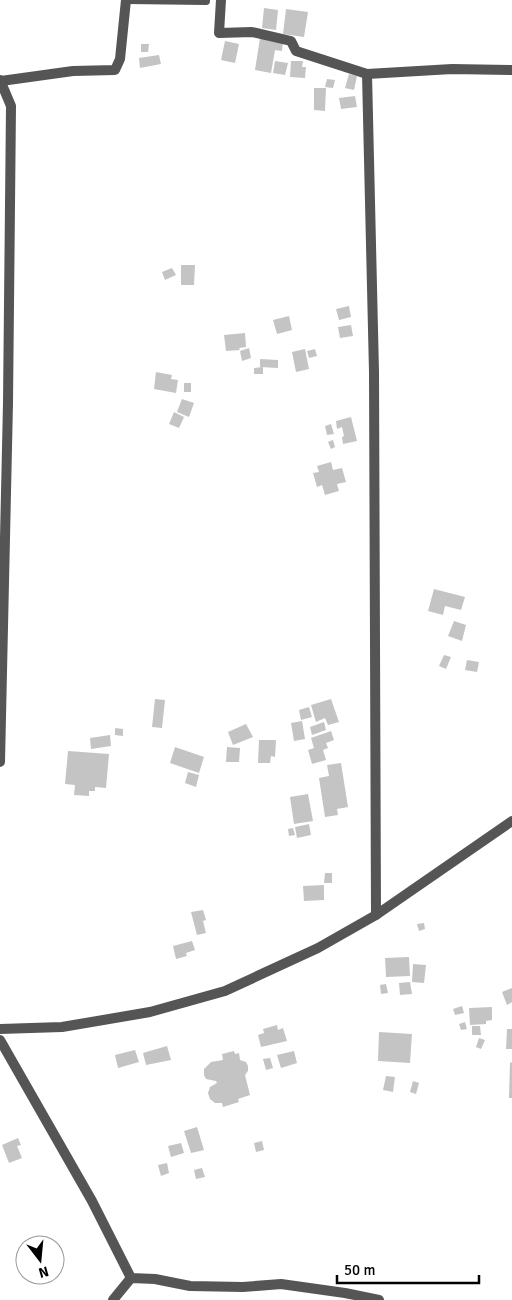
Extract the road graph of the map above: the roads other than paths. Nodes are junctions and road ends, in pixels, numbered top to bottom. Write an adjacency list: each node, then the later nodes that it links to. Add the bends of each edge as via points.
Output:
1 (127, 0): 3 (lane); 6 (street, via 120,59 115,70 73,71)
2 (222, 0): 5 (street, via 219,33 252,32 291,40 296,51)
3 (206, 1)
4 (512, 70): 5 (street, via 452,69)
5 (367, 74): 9 (street, via 374,372)
6 (1, 81): 7 (street, via 11,106 11,126)
7 (0, 762)
8 (512, 821): 9 (street)
9 (376, 915): 10 (street, via 318,948 225,991 150,1012 62,1027)
10 (0, 1029)
11 (0, 1040): 12 (street, via 92,1201)
12 (131, 1278): 13 (street); 14 (street, via 190,1286 281,1284)
13 (112, 1300)
14 (379, 1300)

